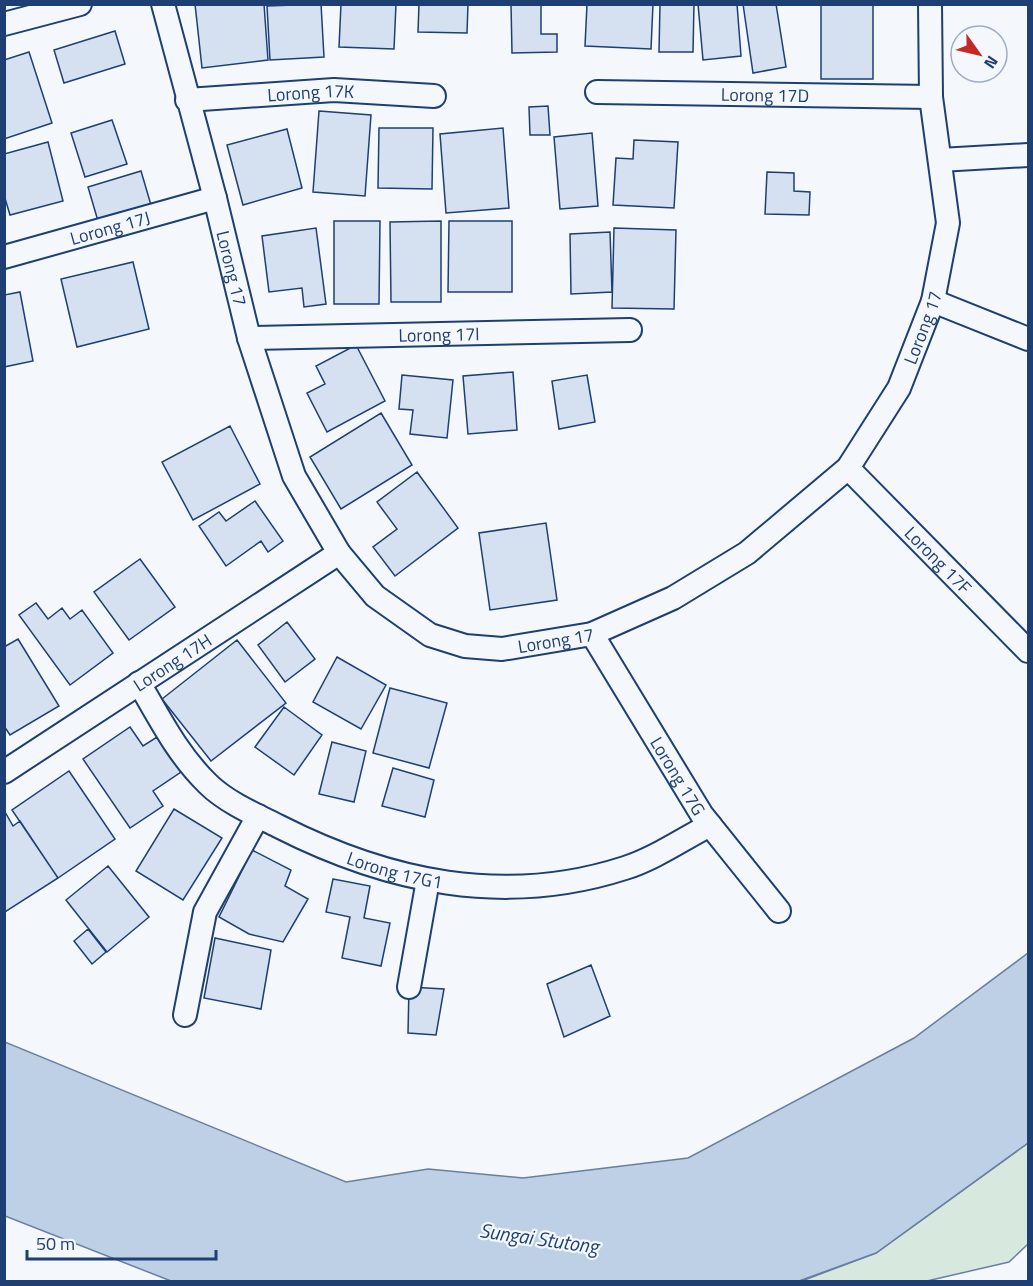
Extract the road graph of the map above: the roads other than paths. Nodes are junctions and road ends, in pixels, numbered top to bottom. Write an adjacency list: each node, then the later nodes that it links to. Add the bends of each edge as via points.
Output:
1 (80, 4): 4 (street)
2 (163, 4): 8 (street, Lorong 17)
3 (930, 4): 7 (street, Lorong 17)
4 (4, 24)
5 (597, 92): 7 (street, Lorong 17D)
6 (434, 96): 8 (street, Lorong 17K, via 334,90)
7 (931, 97): 10 (street, Lorong 17)
8 (187, 100): 11 (street, Lorong 17)
9 (1029, 154): 10 (street)
10 (940, 160): 13 (street, Lorong 17, via 948,223)
11 (215, 198): 12 (street, Lorong 17J); 15 (street, Lorong 17)
12 (4, 257)
13 (933, 301): 16 (street); 17 (street, Lorong 17, via 899,388)
14 (630, 330): 15 (street, Lorong 17I)
15 (249, 339): 18 (street, Lorong 17, via 294,476)
16 (1029, 339)
17 (848, 468): 19 (street, Lorong 17, via 747,553 673,598); 20 (street, Lorong 17F)
18 (339, 553): 19 (street, Lorong 17, via 375,596 430,635 465,646 502,649); 21 (street, Lorong 17H)
19 (592, 634): 24 (street, Lorong 17G)
20 (1029, 651)
21 (139, 683): 22 (street, Lorong 17H); 23 (street, Lorong 17G1, via 176,748 189,763 210,786)
22 (4, 772)
23 (258, 816): 25 (street, Lorong 17G1, via 319,847); 28 (street, via 205,912)
24 (710, 825): 25 (street, Lorong 17G1, via 627,868 568,883 507,888); 26 (street, Lorong 17G)
25 (428, 880): 27 (street)
26 (779, 911)
27 (409, 987)
28 (185, 1015)

